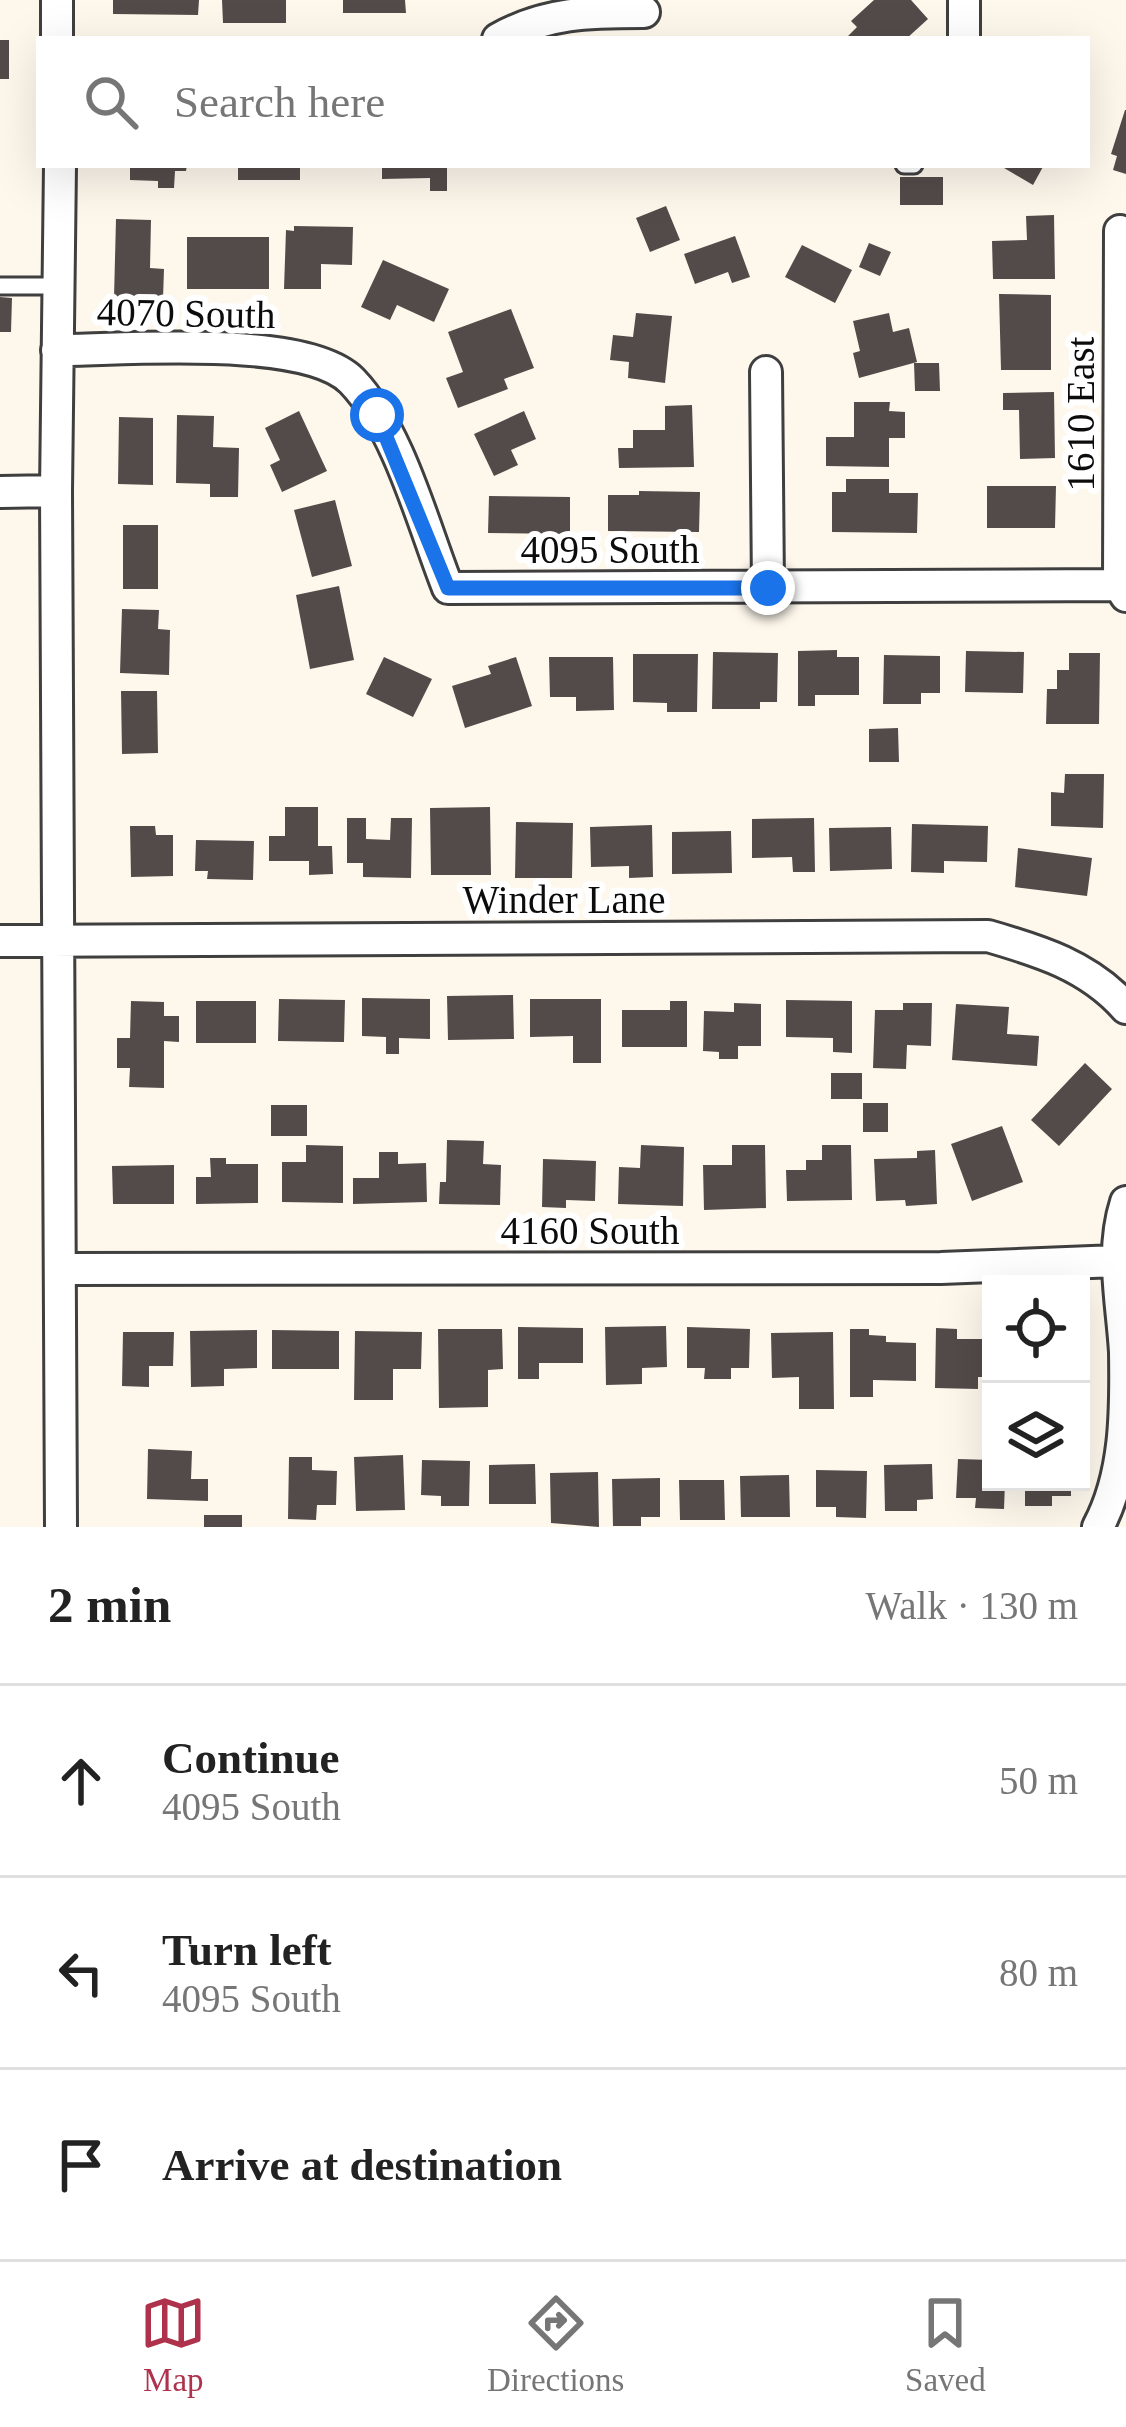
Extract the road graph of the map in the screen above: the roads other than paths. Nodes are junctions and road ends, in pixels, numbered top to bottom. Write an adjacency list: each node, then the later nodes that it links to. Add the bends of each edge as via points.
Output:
1 (57, 0): 4 (street)
2 (964, 0): 6 (street)
3 (644, 13): 5 (street, via 545,17)
4 (57, 36)
5 (504, 36)
6 (964, 36)
7 (60, 168): 10 (street)
8 (1120, 231): 17 (street, 1610 East)
9 (0, 286): 10 (lane)
10 (57, 286): 11 (street)
11 (57, 350): 13 (street, 4070 South, via 279,350 322,362 350,378); 14 (street)
12 (766, 371): 16 (street)
13 (401, 467): 16 (street, 4095 South, via 448,588)
14 (56, 491): 15 (street); 18 (street)
15 (0, 492)
16 (768, 588): 17 (street, 4095 South)
17 (1122, 590)
18 (58, 938): 19 (street, Winder Lane); 20 (street, Winder Lane, via 988,936 1049,953); 23 (street)
19 (0, 941)
20 (1122, 991)
21 (1126, 1202): 22 (street)
22 (1117, 1261): 23 (street, 4160 South); 25 (street, via 1124,1444 1116,1492)
23 (63, 1269): 24 (street)
24 (61, 1527)
25 (1099, 1527)

